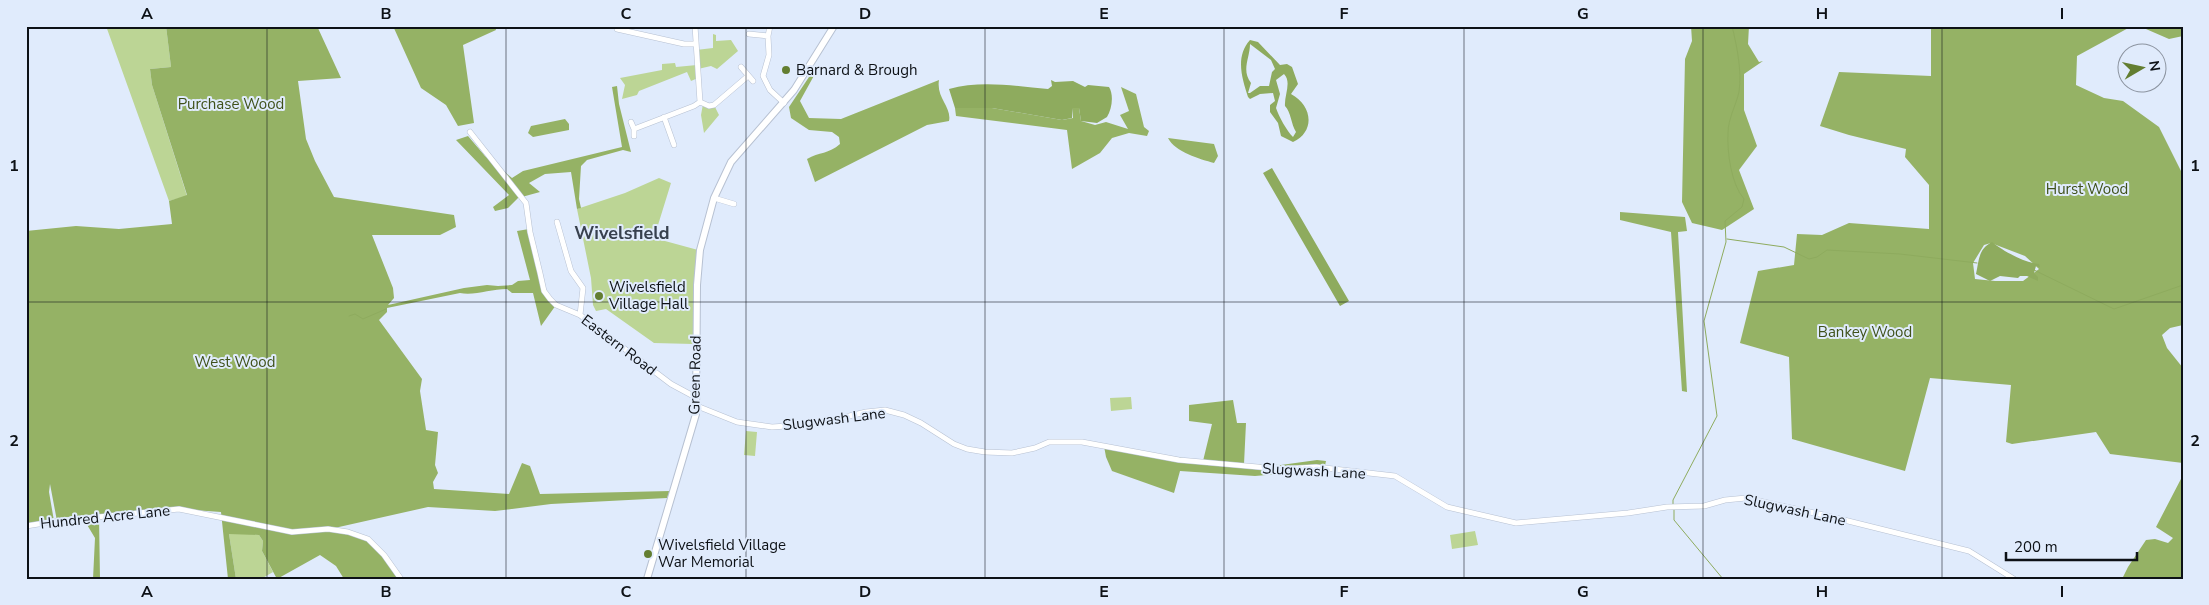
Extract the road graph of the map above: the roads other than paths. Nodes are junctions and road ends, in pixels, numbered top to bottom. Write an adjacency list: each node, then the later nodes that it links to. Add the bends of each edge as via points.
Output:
1 (695, 26): 9 (street)
2 (770, 26): 7 (street)
3 (834, 26): 14 (street, Green Road)
4 (617, 30): 5 (street)
5 (623, 31): 8 (street); 9 (street)
6 (748, 35): 7 (street)
7 (768, 36): 14 (street, via 769,55 764,76 770,90)
8 (622, 37)
9 (695, 44): 13 (street)
10 (741, 67): 11 (street)
11 (748, 76): 12 (street); 13 (street, via 714,105)
12 (753, 81)
13 (700, 102): 15 (street)
14 (784, 103): 21 (street, Green Road, via 731,162)
15 (664, 117): 17 (street); 20 (street)
16 (631, 122): 17 (street)
17 (634, 128): 19 (street)
18 (470, 132): 24 (street, Eastern Road, via 526,203 544,291 556,305)
19 (634, 136)
20 (674, 145)
21 (714, 198): 22 (street); 25 (street, Green Road, via 700,250 697,284)
22 (734, 204)
23 (557, 222): 24 (street, via 570,271 583,288)
24 (580, 315): 25 (street, Eastern Road)
25 (697, 402): 28 (street, Green Road, via 692,431); 29 (street, Slugwash Lane, via 737,422 766,427 816,424 885,410 922,423 954,444 985,452 1012,453 1049,442 1066,442 1158,458 1243,467 1316,468 1395,476 1447,507 1516,522 1704,506 1746,498 1968,551)
26 (26, 526): 27 (street, Hundred Acre Lane, via 179,509 292,532 328,529 368,539)
27 (401, 579)
28 (647, 579)
29 (2014, 579)

